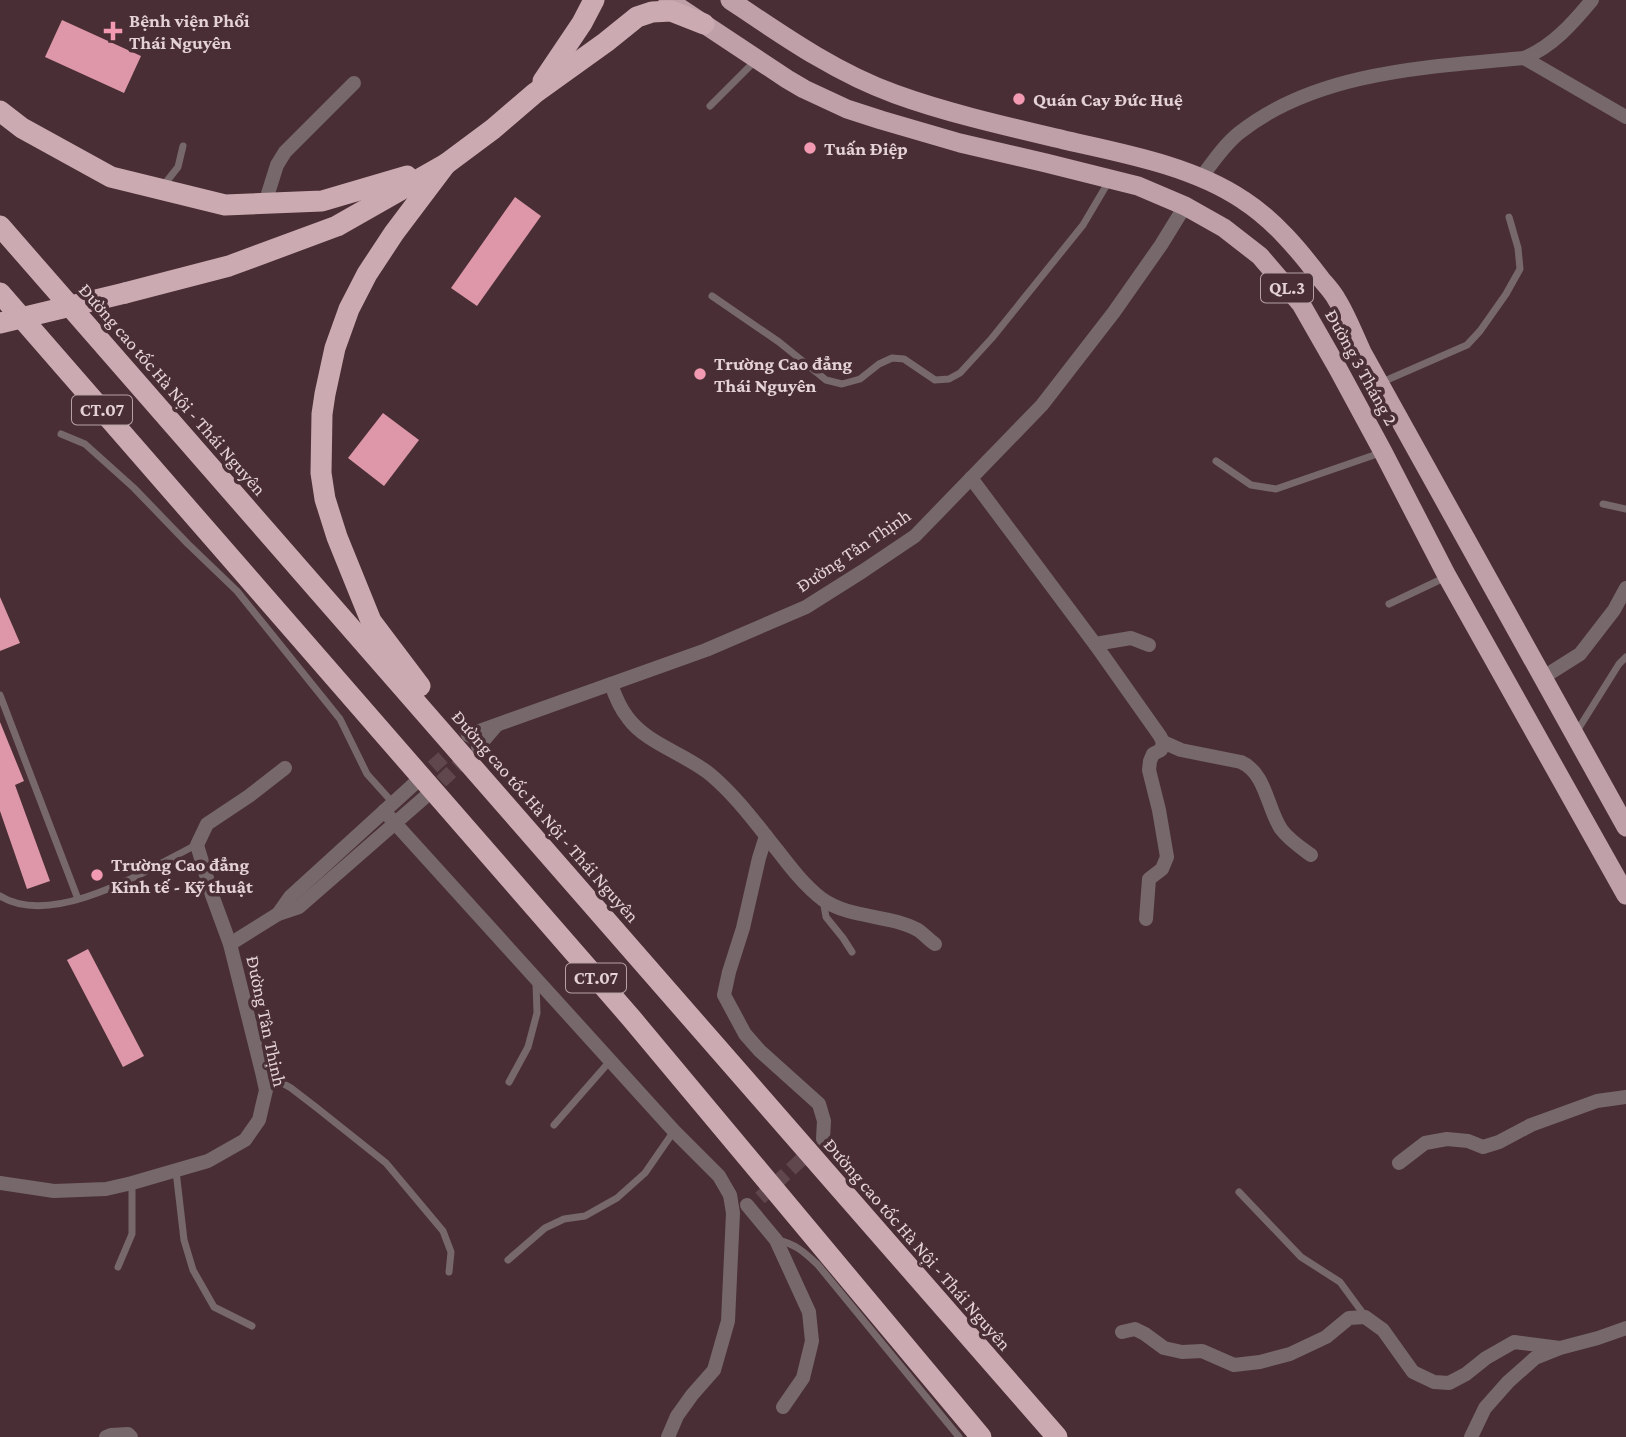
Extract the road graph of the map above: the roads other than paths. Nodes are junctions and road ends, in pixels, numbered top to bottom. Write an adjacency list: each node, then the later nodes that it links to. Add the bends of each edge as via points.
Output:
1 (594, 0): 7 (highway)
2 (606, 0): 7 (highway)
3 (636, 0): 9 (highway)
4 (668, 0): 8 (highway, Đường 3 Tháng 2 / QL.3)
5 (730, 0): 20 (highway, Đường 3 Tháng 2 / QL.3, via 841,70 895,94 1134,156)
6 (1592, 0): 10 (street, via 1549,44)
7 (582, 23): 13 (highway)
8 (704, 24): 9 (highway, via 671,10 652,12 637,17); 11 (highway, Đường 3 Tháng 2 / QL.3)
9 (606, 42): 13 (highway)
10 (1524, 58): 16 (street); 20 (street, via 1399,71 1292,101 1237,135)
11 (757, 60): 14 (lane); 19 (highway, Đường 3 Tháng 2 / QL.3, via 804,89 881,120)
12 (354, 83): 22 (street, via 285,152)
13 (535, 93): 18 (highway)
14 (710, 106)
15 (0, 111): 21 (highway, via 111,177)
16 (1626, 117)
17 (183, 146): 21 (lane, via 178,167)
18 (446, 164): 22 (highway, via 322,201); 29 (highway, bridge, via 337,226 229,266); 71 (highway, via 368,274 335,348 322,414 325,499 371,621 415,680 544,829)
19 (1111, 178): 23 (highway, Đường 3 Tháng 2 / QL.3); 27 (lane, via 1083,225 992,338 949,379 935,380 904,359 892,358 860,379 842,384 826,380)
20 (1200, 178): 30 (highway, Đường 3 Tháng 2 / QL.3, via 1252,206 1307,260 1337,299)
21 (160, 189): 22 (highway, via 225,205)
22 (265, 203)
23 (1185, 206): 31 (highway, Đường 3 Tháng 2 / QL.3, via 1224,228 1259,256 1301,304); 36 (street, Đường Tân Thịnh, via 1114,312 1042,405)
24 (1509, 217): 32 (lane, via 1521,269 1480,331 1466,345)
25 (0, 226): 71 (highway, Đường cao tốc Hà Nội - Thái Nguyên / CT.07)
26 (0, 293): 39 (highway, CT.07)
27 (712, 296)
28 (0, 313): 39 (highway, via 57,378)
29 (0, 323)
30 (1362, 352): 31 (highway); 32 (highway, Đường 3 Tháng 2 / QL.3)
31 (1337, 367): 34 (highway, Đường 3 Tháng 2 / QL.3)
32 (1380, 383): 46 (highway, Đường 3 Tháng 2 / QL.3)
33 (61, 434): 55 (lane, via 85,444 237,591 340,719)
34 (1383, 452): 35 (lane, via 1276,489 1251,485); 40 (highway, Đường 3 Tháng 2 / QL.3)
35 (1216, 461)
36 (971, 478): 43 (street); 47 (street, Đường Tân Thịnh, via 915,536 806,607)
37 (1603, 504): 38 (lane)
38 (1626, 509)
39 (204, 527): 99 (highway, CT.07, via 632,1019)
40 (1447, 576): 42 (lane); 61 (highway, Đường 3 Tháng 2 / QL.3)
41 (1626, 588): 46 (street, via 1580,654)
42 (1389, 604)
43 (1095, 644): 44 (street, via 1131,638); 51 (street)
44 (1149, 645)
45 (1626, 657): 49 (lane)
46 (1542, 678): 49 (highway, Đường 3 Tháng 2 / QL.3)
47 (611, 684): 50 (street, Đường Tân Thịnh, via 497,725); 58 (street, via 629,719 648,737 710,774)
48 (0, 695): 63 (lane)
49 (1574, 734): 56 (highway, Đường 3 Tháng 2 / QL.3)
50 (473, 741)
51 (1163, 742): 60 (street, via 1250,766 1279,825); 66 (street, via 1161,750 1153,754 1149,770 1167,857 1162,869 1149,879)
52 (285, 768): 59 (street, via 207,824)
53 (414, 784): 55 (street, Đường Tân Thịnh)
54 (425, 797): 57 (street, Đường Tân Thịnh)
55 (389, 807): 57 (street); 65 (street, Đường Tân Thịnh, via 290,897)
56 (1625, 823)
57 (395, 824): 65 (street, Đường Tân Thịnh, via 299,907); 70 (street)
58 (766, 836): 64 (street); 78 (street, via 724,995 745,1034 819,1104)
59 (197, 845): 63 (lane, via 113,887); 67 (street, Đường Tân Thịnh)
60 (1311, 855)
61 (1626, 895)
62 (0, 896): 63 (lane, via 12,903 46,906)
63 (78, 899)
64 (822, 899): 68 (street, via 919,931); 69 (lane, via 826,917)
65 (278, 914): 67 (street, Đường Tân Thịnh)
66 (1146, 919)
67 (230, 944): 73 (street, Đường Tân Thịnh)
68 (934, 944)
69 (852, 952)
70 (536, 978): 72 (street); 74 (lane, via 537,1013 528,1047)
71 (666, 990): 100 (highway, Đường cao tốc Hà Nội - Thái Nguyên / CT.07)
72 (610, 1060): 76 (lane); 77 (street)
73 (262, 1072): 80 (street, Đường Tân Thịnh, via 266,1090 259,1120 245,1140 208,1161); 88 (lane, via 291,1088 386,1163 443,1231 451,1252)
74 (509, 1082)
75 (1626, 1097): 79 (street, via 1597,1101 1483,1147 1447,1139 1424,1143)
76 (554, 1125)
77 (674, 1131): 84 (street, via 719,1176 730,1195); 86 (lane, via 645,1173 617,1198 585,1216 545,1228)
78 (823, 1139)
79 (1399, 1163)
80 (176, 1171): 81 (street, Đường Tân Thịnh); 90 (lane, via 184,1240 193,1270 214,1307)
81 (132, 1183): 82 (street, Đường Tân Thịnh, via 54,1191); 87 (lane, via 132,1234)
82 (0, 1184)
83 (1239, 1192): 89 (lane, via 1301,1257 1340,1282)
84 (733, 1213): 85 (street, via 754,1201); 97 (street, via 728,1321 714,1370 677,1416)
85 (776, 1240): 94 (street, via 809,1312 812,1341 803,1378); 98 (lane, via 790,1242 818,1265)
86 (508, 1260)
87 (118, 1267)
88 (449, 1272)
89 (1365, 1317): 92 (street, via 1349,1318 1326,1337 1290,1354 1234,1365 1202,1351 1164,1348 1135,1329); 93 (street, via 1383,1330 1413,1372 1434,1382 1449,1383 1514,1342)
90 (252, 1326)
91 (1626, 1328): 93 (street)
92 (1122, 1332)
93 (1560, 1348): 101 (street, via 1535,1358 1508,1382 1485,1408)
94 (783, 1406)
95 (106, 1437): 96 (street)
96 (131, 1437)
97 (668, 1437)
98 (959, 1437)
99 (981, 1437)
100 (1057, 1437)
101 (1471, 1437)

